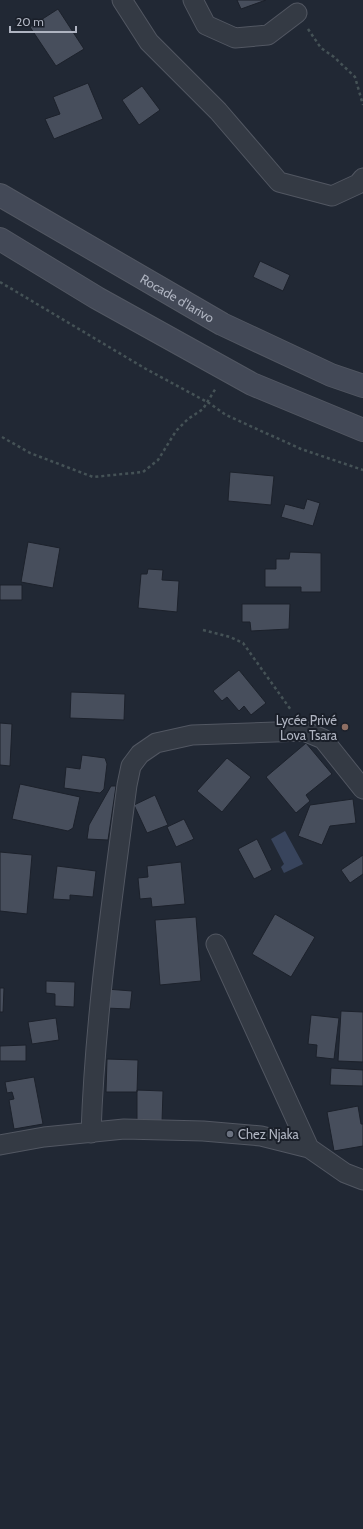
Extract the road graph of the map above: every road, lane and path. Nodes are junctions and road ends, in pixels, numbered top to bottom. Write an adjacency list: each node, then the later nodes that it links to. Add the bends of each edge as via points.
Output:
1 (122, 0): 5 (street, via 149,42 218,112 279,182 332,196 358,184)
2 (193, 0): 3 (street, via 206,25 236,38 268,35)
3 (297, 13): 4 (path, via 321,48 355,77)
4 (363, 106)
5 (363, 178)
6 (0, 195): 10 (main road, Rocade d'Iarivo, via 222,324 331,375)
7 (0, 239): 12 (main road, via 97,298 252,384)
8 (0, 282): 11 (path, via 146,369)
9 (219, 383): 11 (path)
10 (363, 386)
11 (209, 403): 13 (path, via 176,431 158,460 143,472 93,477 30,454); 14 (path, via 226,415 301,449)
12 (363, 430)
13 (2, 437)
14 (363, 470)
15 (203, 630): 16 (path, via 243,643)
16 (304, 731): 17 (street, via 323,740); 19 (street, via 192,736 156,744 140,754 131,766 97,1016)
17 (363, 789)
18 (216, 944): 21 (street)
19 (90, 1133): 20 (street, via 44,1137); 21 (street, via 124,1129 203,1131 261,1136)
20 (0, 1145)
21 (309, 1148): 22 (street, via 345,1173)
22 (363, 1180)

